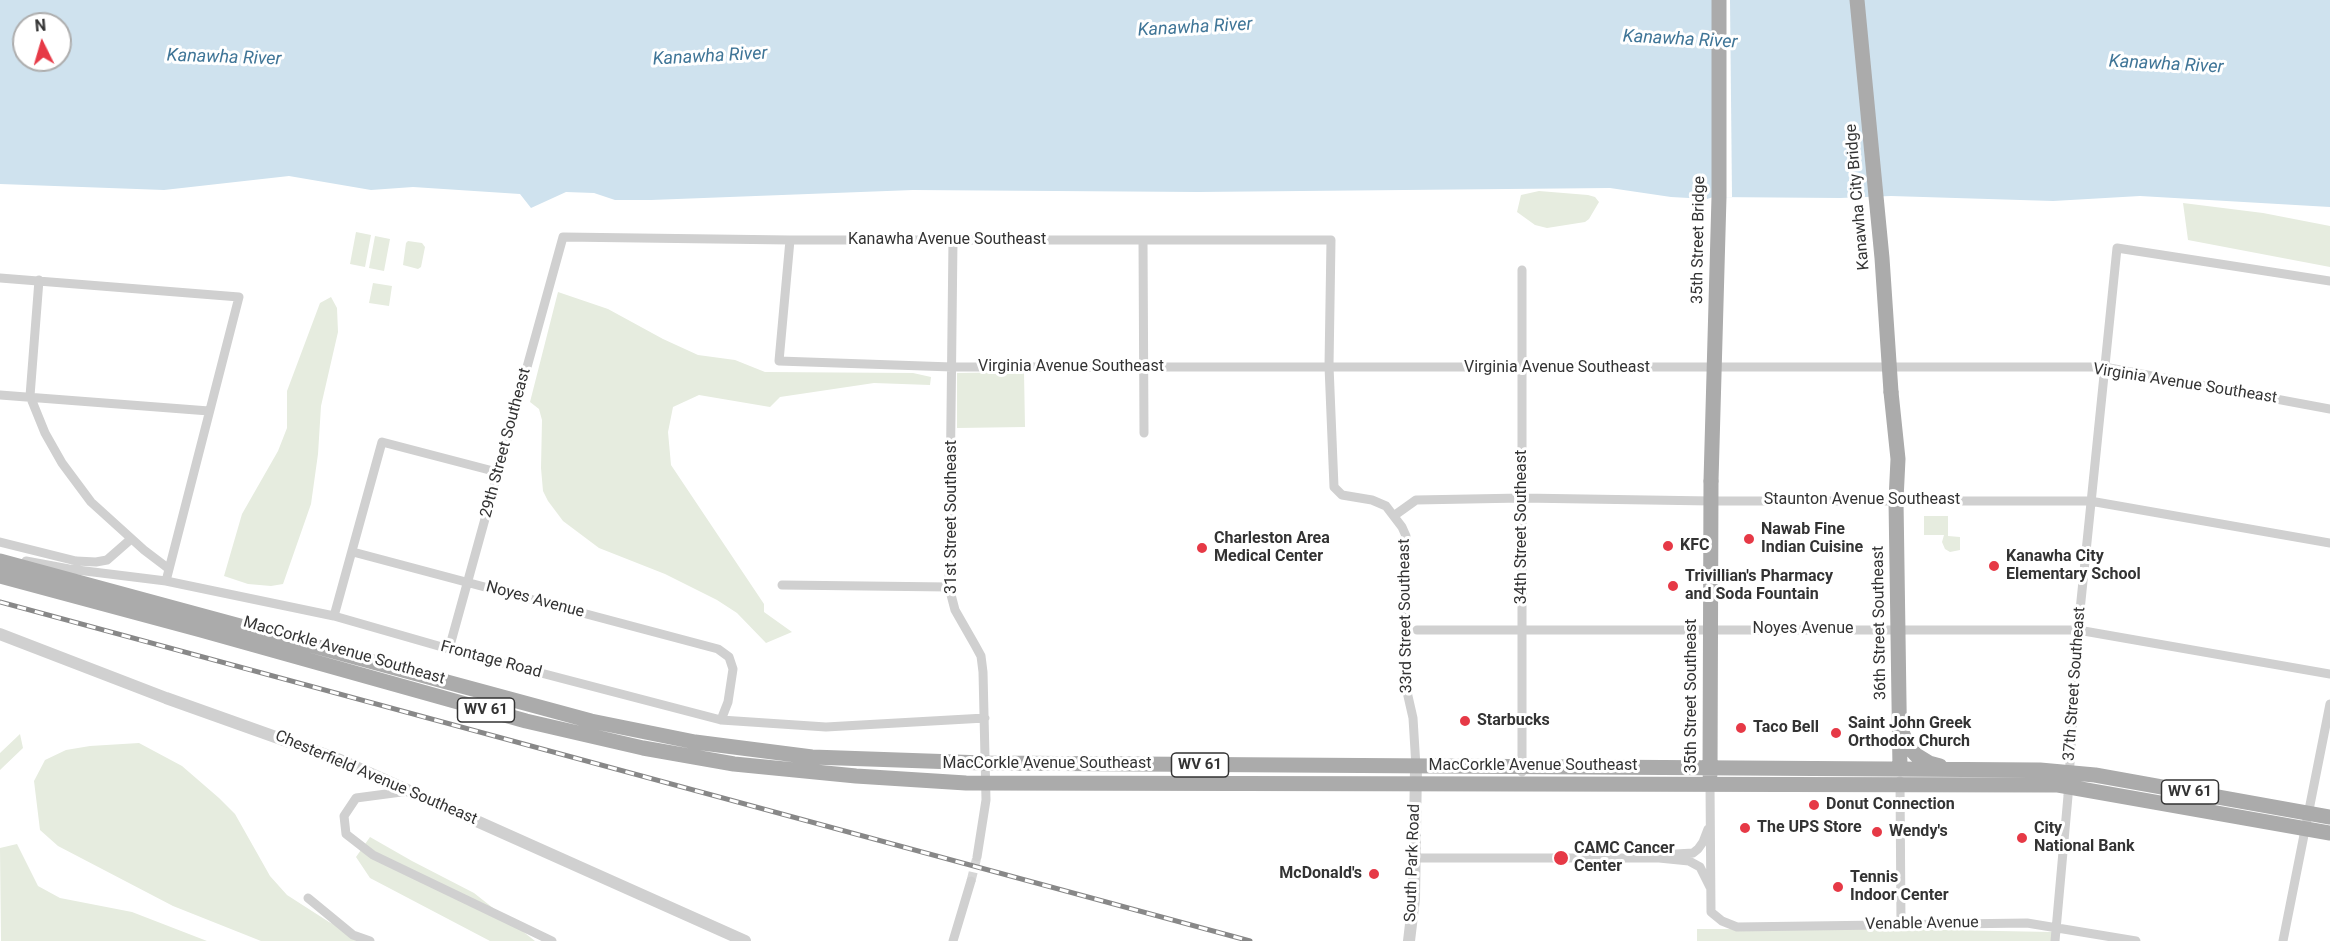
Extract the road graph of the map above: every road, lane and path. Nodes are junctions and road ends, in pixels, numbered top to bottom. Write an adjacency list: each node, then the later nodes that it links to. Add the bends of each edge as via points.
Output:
1 (1719, 0): 24 (main road, 35th Street Bridge, bridge, via 1719,197)
2 (1857, 0): 17 (main road, Kanawha City Bridge, bridge)
3 (563, 237): 4 (street, Kanawha Avenue Southeast); 23 (street, 29th Street Southeast)
4 (790, 240): 5 (street, Kanawha Avenue Southeast); 13 (street, Virginia Avenue Southeast, via 779,361)
5 (953, 240): 6 (street, Kanawha Avenue Southeast); 13 (street, 31st Street Southeast)
6 (1143, 240): 7 (street, Kanawha Avenue Southeast); 14 (street)
7 (1332, 240): 12 (street, 33rd Street Southeast)
8 (1522, 270): 16 (street, 34th Street Southeast)
9 (0, 278): 10 (street)
10 (39, 280): 19 (street); 21 (street, via 239,297)
11 (2330, 281): 15 (street, 37th Street Southeast, via 2117,248)
12 (1329, 366): 14 (street, Virginia Avenue Southeast); 16 (street, Virginia Avenue Southeast); 29 (street, 33rd Street Southeast, via 1334,487 1342,495 1378,502)
13 (952, 367): 14 (street, Virginia Avenue Southeast); 41 (street, 31st Street Southeast)
14 (1143, 367): 22 (street)
15 (2104, 367): 16 (street, Virginia Avenue Southeast); 20 (street, Virginia Avenue Southeast); 28 (street, 37th Street Southeast)
16 (1522, 368): 25 (street, 34th Street Southeast)
17 (1891, 392): 26 (main road, 36th Street Southeast, via 1898,459)
18 (0, 395): 19 (street)
19 (30, 396): 21 (street); 30 (street, via 45,433 77,486)
20 (2330, 409)
21 (209, 411): 36 (street)
22 (1144, 433)
23 (497, 472): 33 (street, via 382,442); 39 (street, 29th Street Southeast)
24 (1711, 481): 27 (main road, 35th Street Southeast)
25 (1522, 498): 27 (street, Staunton Avenue Southeast); 29 (street, Staunton Avenue Southeast, via 1416,500); 44 (street, 34th Street Southeast)
26 (1896, 500): 27 (street, Staunton Avenue Southeast); 28 (street, Staunton Avenue Southeast); 43 (main road, 36th Street Southeast)
27 (1711, 501): 45 (main road, 35th Street Southeast)
28 (2090, 501): 32 (street, Staunton Avenue Southeast); 47 (street, 37th Street Southeast)
29 (1395, 515): 56 (street, 33rd Street Southeast, via 1407,546 1405,683 1413,718)
30 (131, 539): 31 (street, via 107,560 96,562 76,561); 36 (street)
31 (0, 542)
32 (2330, 543)
33 (352, 552): 39 (street, Noyes Avenue); 42 (street)
34 (0, 556): 38 (street, Frontage Road)
35 (0, 561): 55 (main road, MacCorkle Avenue Southeast / WV 61, via 591,721 695,742 812,757)
36 (169, 569): 38 (street)
37 (0, 576): 62 (main road, MacCorkle Avenue Southeast / WV 61, via 526,721 643,748 734,764 856,776)
38 (166, 581): 42 (street, Frontage Road)
39 (469, 582): 49 (street, 29th Street Southeast); 53 (street, Noyes Avenue, via 718,649 729,657 733,669)
40 (782, 585): 41 (street)
41 (950, 586): 52 (street, 31st Street Southeast, via 955,610 981,656)
42 (334, 616): 49 (street, Frontage Road)
43 (1899, 628): 45 (street, Noyes Avenue); 47 (street, Noyes Avenue); 54 (main road, 36th Street Southeast)
44 (1522, 629): 45 (street, Noyes Avenue); 46 (street, Noyes Avenue); 58 (street, 34th Street Southeast)
45 (1710, 629): 57 (main road, 35th Street Southeast)
46 (1417, 630)
47 (2078, 630): 50 (street, Noyes Avenue); 61 (street, 37th Street Southeast)
48 (0, 634): 67 (street, Chesterfield Avenue Southeast, via 275,735)
49 (448, 649): 53 (street, Frontage Road)
50 (2330, 674)
51 (2330, 704): 68 (street)
52 (985, 718): 53 (street, Frontage Road, via 826,727); 55 (street, 31st Street Southeast)
53 (721, 720)
54 (1899, 722): 59 (main road, 36th Street Southeast); 60 (main road, via 1916,755 1929,763)
55 (984, 763): 56 (main road, MacCorkle Avenue Southeast / WV 61); 62 (street, 31st Street Southeast)
56 (1416, 767): 58 (main road, MacCorkle Avenue Southeast / WV 61); 63 (street, 33rd Street Southeast)
57 (1710, 767): 58 (main road, MacCorkle Avenue Southeast / WV 61); 59 (main road, MacCorkle Avenue Southeast / WV 61); 65 (main road, 35th Street Southeast)
58 (1522, 768): 64 (street, 34th Street Southeast)
59 (1900, 769): 60 (main road, MacCorkle Avenue Southeast / WV 61); 66 (street, 36th Street Southeast)
60 (1955, 769): 61 (main road, MacCorkle Avenue Southeast / WV 61)
61 (2069, 779): 66 (main road, MacCorkle Avenue Southeast / WV 61, via 2038,784); 68 (main road, MacCorkle Avenue Southeast / WV 61); 71 (main road, MacCorkle Avenue Southeast / WV 61); 81 (street, 37th Street Southeast)
62 (984, 782): 63 (main road, MacCorkle Avenue Southeast / WV 61); 73 (street, 31st Street Southeast, via 986,800)
63 (1416, 784): 64 (main road, MacCorkle Avenue Southeast / WV 61); 74 (street, South Park Road)
64 (1522, 784): 65 (main road, MacCorkle Avenue Southeast / WV 61)
65 (1710, 784): 66 (main road, MacCorkle Avenue Southeast / WV 61); 70 (street, 35th Street Southeast)
66 (1900, 786): 80 (street, 36th Street Southeast)
67 (409, 791): 83 (street, via 356,798 344,816 346,834 373,855); 84 (street, Chesterfield Avenue Southeast)
68 (2310, 813): 69 (main road, MacCorkle Avenue Southeast / WV 61); 71 (street)
69 (2330, 817)
70 (1710, 820): 75 (street, via 1703,842 1693,853); 77 (street, 35th Street Southeast)
71 (2307, 829): 72 (main road, MacCorkle Avenue Southeast / WV 61); 89 (street)
72 (2330, 833)
73 (977, 858)
74 (1415, 858): 75 (street); 86 (street, South Park Road)
75 (1659, 858): 77 (street, via 1695,863)
76 (971, 881): 85 (street)
77 (1711, 890): 79 (street, 35th Street Southeast)
78 (308, 898): 82 (street, via 353,935)
79 (1711, 912): 80 (street, Venable Avenue, via 1737,927)
80 (1901, 925): 81 (street, Venable Avenue, via 2027,923)
81 (2056, 927): 87 (street, 37th Street Southeast); 88 (street, Venable Avenue)
82 (370, 941)
83 (552, 941)
84 (745, 941)
85 (953, 941)
86 (1409, 941)
87 (2055, 941)
88 (2136, 941)
89 (2283, 941)

